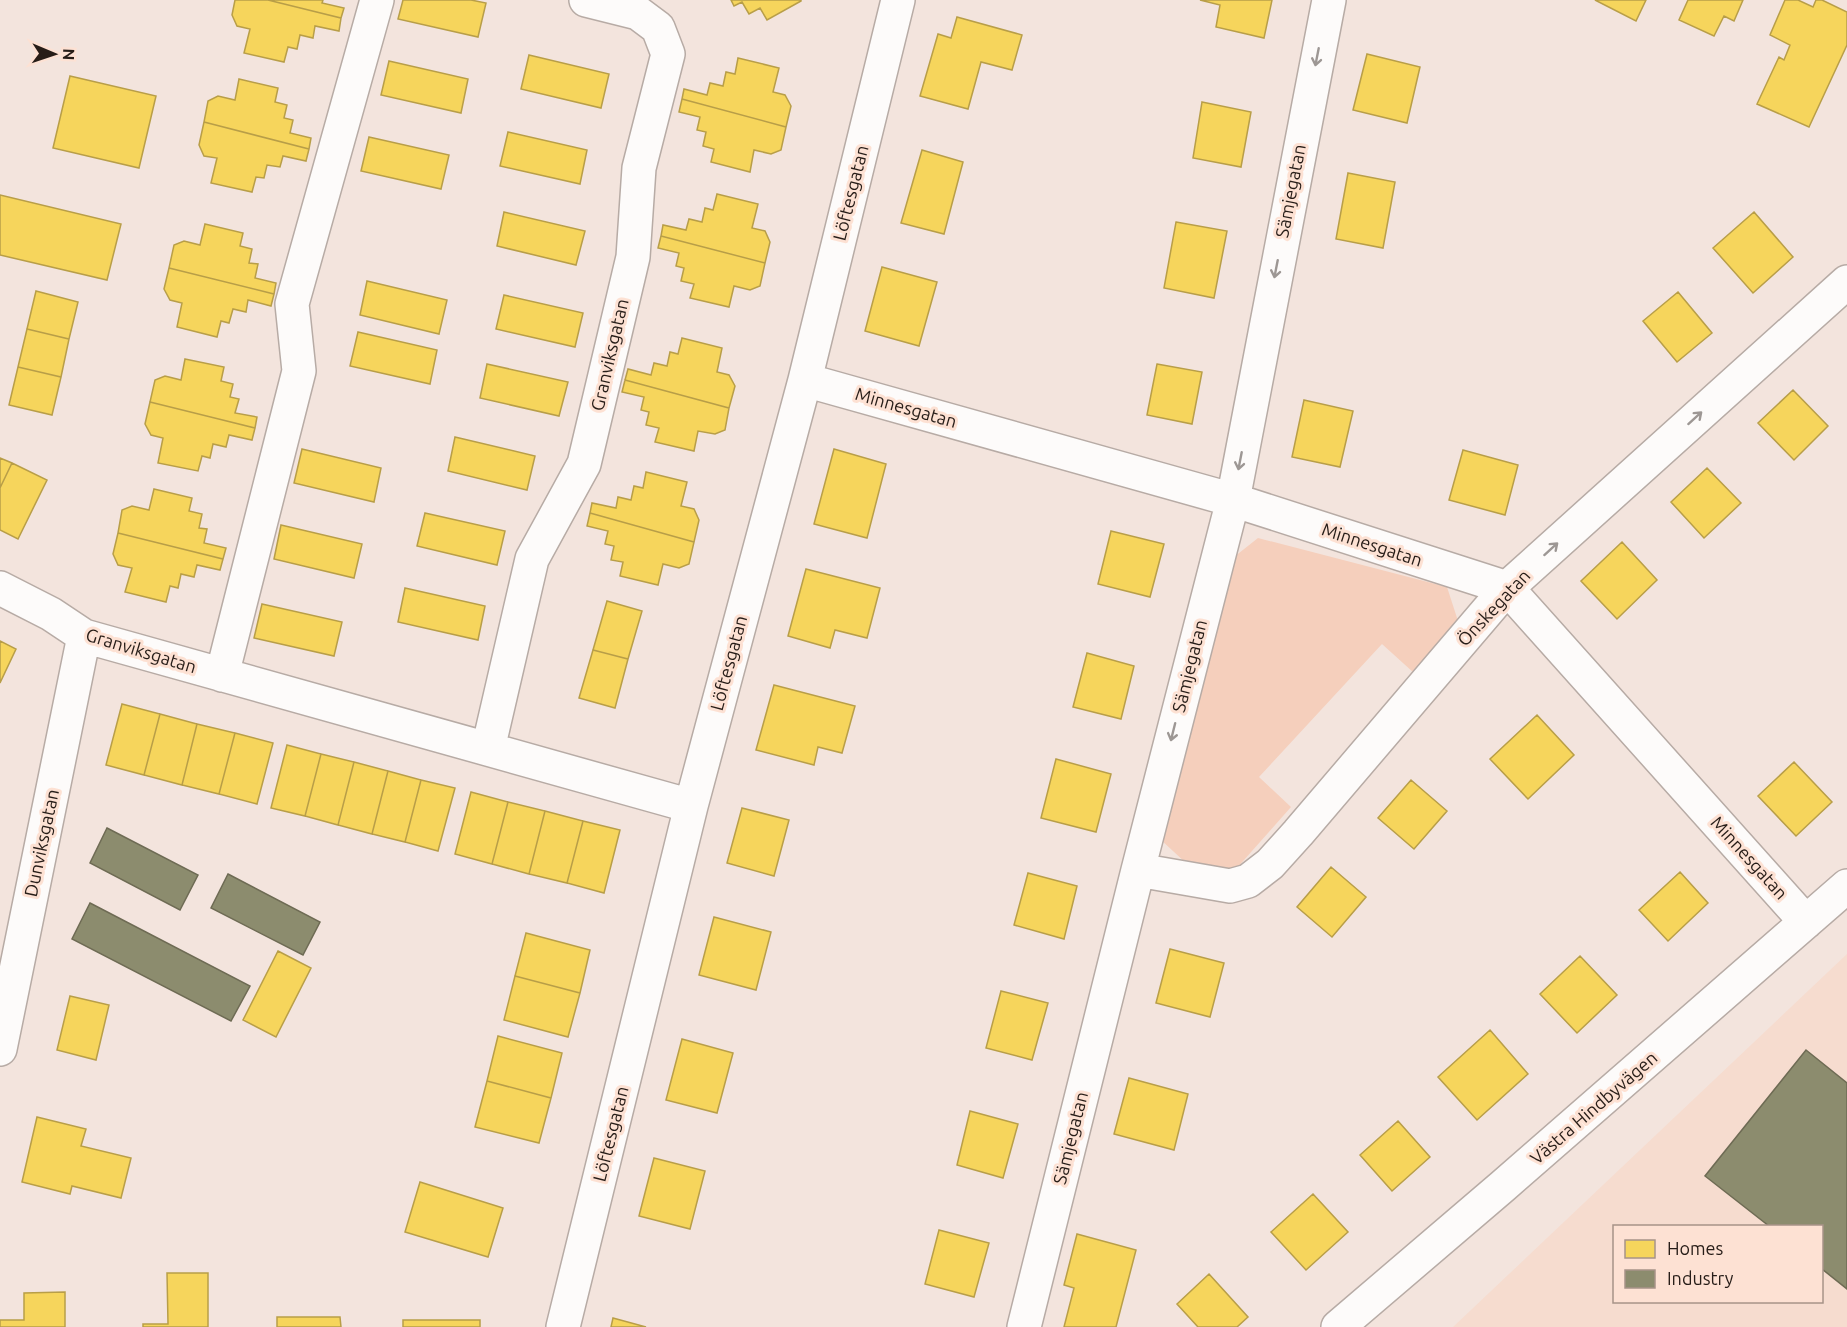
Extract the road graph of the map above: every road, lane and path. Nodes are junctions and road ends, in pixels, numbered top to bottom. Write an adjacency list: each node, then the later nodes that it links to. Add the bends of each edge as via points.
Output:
1 (377, 0): 11 (street, Granviksgatan, via 292,304 299,371)
2 (586, 0): 12 (street, Granviksgatan, via 638,13 658,28 668,54 639,168 633,257 584,464 532,560)
3 (898, 0): 6 (street, Löftesgatan)
4 (1329, 0): 7 (street, Sämjegatan, one-way to 7)
5 (1847, 282): 9 (street, Önskegatan, one-way to 5)
6 (805, 380): 7 (street, Minnesgatan); 13 (street, Löftesgatan)
7 (1233, 500): 9 (street, Minnesgatan); 14 (street, Sämjegatan, one-way to 14)
8 (0, 588): 10 (street, Granviksgatan)
9 (1507, 588): 14 (street, Önskegatan, via 1298,833 1248,881 1230,886); 16 (street, Minnesgatan)
10 (84, 636): 11 (street, Granviksgatan); 17 (street, Dunviksgatan)
11 (222, 675): 12 (street, Granviksgatan)
12 (488, 749): 13 (street, Granviksgatan)
13 (691, 806): 18 (street, Löftesgatan)
14 (1138, 870): 19 (street, Sämjegatan)
15 (1847, 886): 16 (street, Västra Hindbyvägen)
16 (1806, 922): 20 (street, Västra Hindbyvägen)
17 (0, 1049)
18 (563, 1327)
19 (1024, 1327)
20 (1338, 1327)

